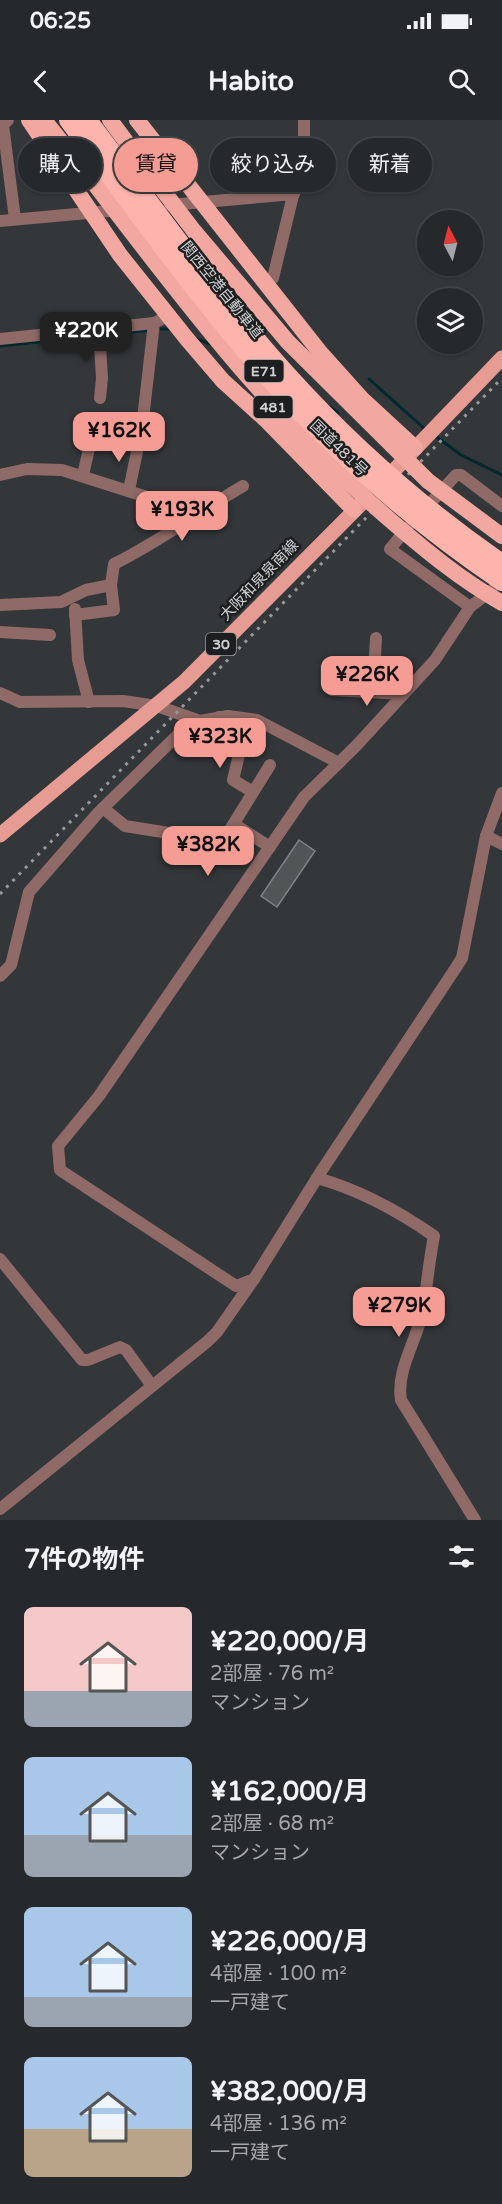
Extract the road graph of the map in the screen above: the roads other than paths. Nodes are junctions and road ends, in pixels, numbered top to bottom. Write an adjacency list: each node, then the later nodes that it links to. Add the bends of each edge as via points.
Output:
1 (8, 120): 12 (street, via 3,125)
2 (29, 120): 11 (highway, 481)
3 (44, 120): 36 (highway, 国道481号 / 481, bridge, via 211,335 284,419 345,480 415,541)
4 (68, 120): 33 (highway, 関西空港自動車道 / E71, bridge, via 236,339 297,409 410,514)
5 (88, 120): 32 (highway, 関西空港自動車道 / E71, bridge, via 287,374 388,474)
6 (110, 120): 31 (highway, bridge, via 194,231 288,342 428,481)
7 (304, 120): 9 (street, via 304,150)
8 (142, 122): 10 (highway)
9 (294, 194): 10 (street); 14 (street, via 273,278)
10 (200, 202): 11 (street); 14 (highway)
11 (92, 213): 12 (street); 15 (highway, 481)
12 (15, 219): 13 (street)
13 (0, 221)
14 (265, 284): 22 (highway, via 356,392)
15 (161, 319): 16 (street); 20 (street); 29 (highway, 481)
16 (99, 329): 17 (street); 19 (street)
17 (0, 339)
18 (502, 358): 22 (main road, 大阪和泉泉南線 / 30)
19 (100, 398)
20 (143, 419)
21 (93, 431): 25 (street)
22 (425, 437): 29 (main road, 大阪和泉泉南線 / 30)
23 (139, 441): 27 (street)
24 (0, 475): 25 (street, via 45,468)
25 (83, 475): 27 (street)
26 (243, 486): 30 (street)
27 (129, 490): 30 (street)
28 (502, 506): 38 (street, via 456,475 390,549)
29 (354, 510): 48 (main road, 大阪和泉泉南線 / 30)
30 (197, 513): 34 (street, via 144,550 114,564)
31 (502, 536)
32 (502, 563)
33 (502, 582): 38 (street)
34 (111, 585): 35 (street); 39 (street, via 114,610)
35 (74, 596): 37 (street, via 61,602); 39 (street)
36 (502, 603)
37 (0, 605)
38 (470, 607): 46 (street, via 435,660)
39 (75, 615): 47 (street, via 78,660)
40 (0, 632): 41 (street)
41 (50, 635)
42 (376, 638): 44 (street)
43 (332, 690): 44 (street)
44 (373, 692): 46 (street)
45 (0, 693): 47 (street, via 20,702)
46 (403, 694): 51 (street)
47 (89, 702): 48 (street)
48 (157, 706): 50 (street); 57 (main road, 大阪和泉泉南線 / 30)
49 (219, 717): 50 (street); 51 (street, via 257,720); 53 (street, via 243,738 233,780)
50 (194, 719): 55 (street)
51 (339, 763): 60 (street, via 304,797)
52 (270, 765): 53 (street)
53 (253, 792): 56 (street)
54 (502, 794): 58 (street)
55 (103, 808): 56 (street, via 125,826 169,833 210,862); 61 (street, via 29,892 11,965)
56 (234, 824): 60 (street)
57 (2, 830)
58 (486, 836): 59 (street); 62 (street, via 462,958)
59 (502, 844)
60 (270, 848): 64 (street, via 99,1096 58,1146 60,1170 236,1286)
61 (0, 976)
62 (317, 1178): 64 (street); 67 (street, via 356,1190 434,1236 423,1311 399,1390 401,1400)
63 (0, 1259): 65 (street, via 82,1360 120,1347)
64 (254, 1279): 65 (street, via 218,1332)
65 (152, 1386): 66 (street)
66 (0, 1509)
67 (475, 1520)

